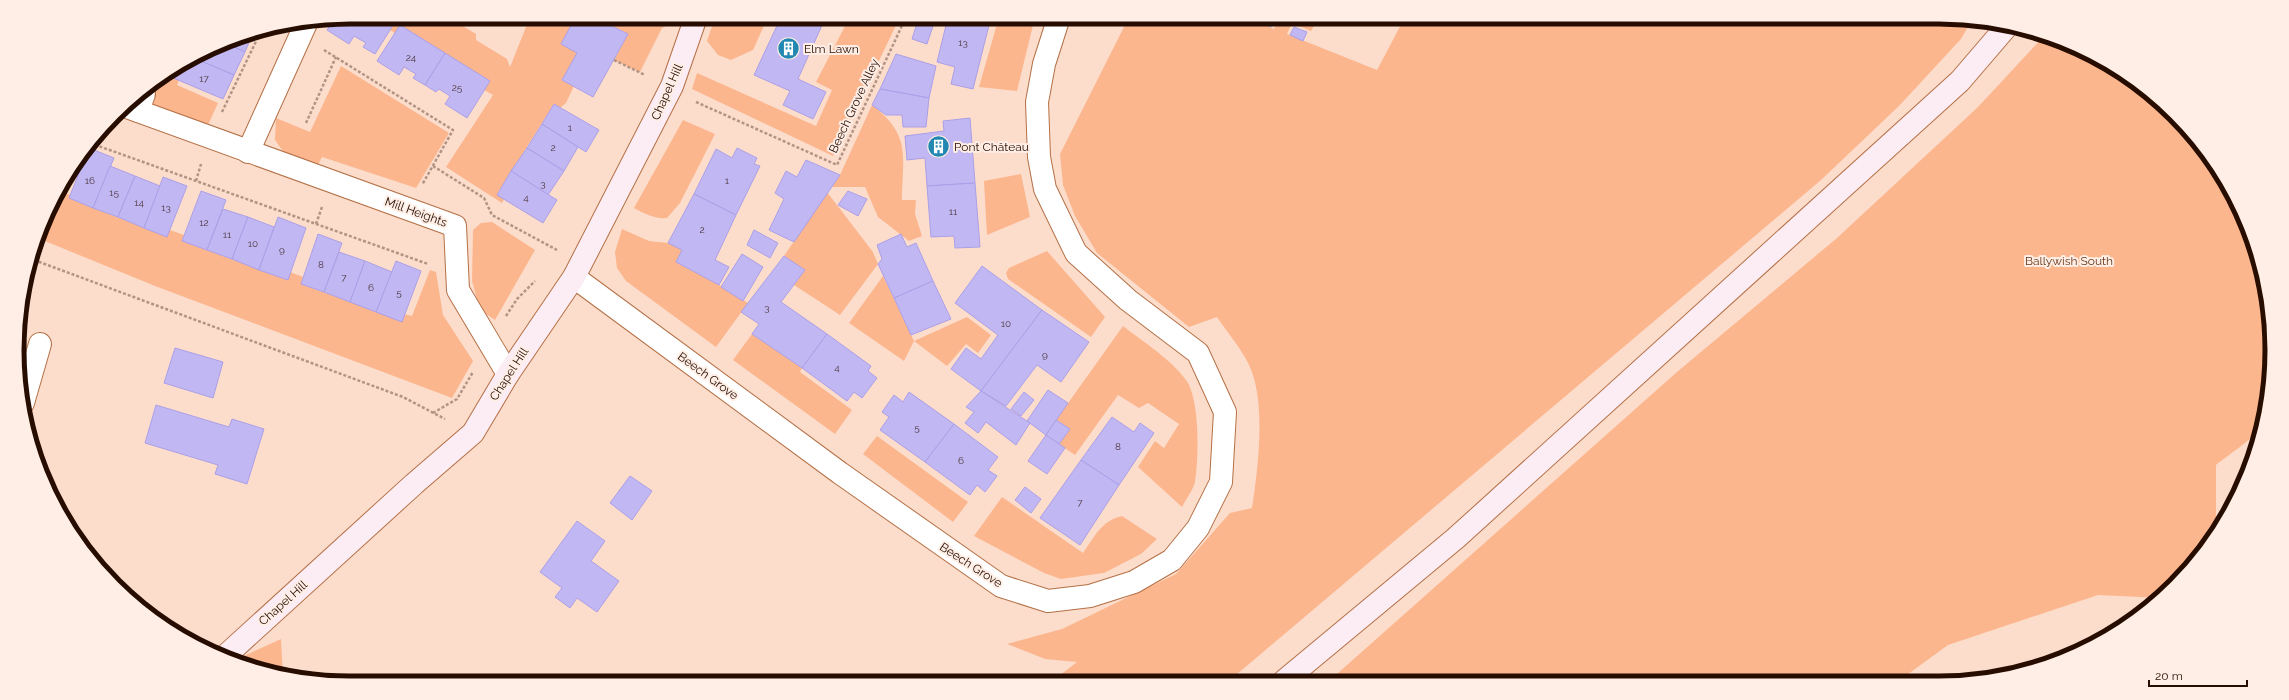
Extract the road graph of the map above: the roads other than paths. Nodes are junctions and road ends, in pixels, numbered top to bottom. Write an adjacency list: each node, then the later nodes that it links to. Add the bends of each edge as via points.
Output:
1 (694, 24): 7 (main road, Chapel Hill, via 672,86)
2 (1057, 24): 7 (street, Beech Grove, via 1044,64 1037,102 1039,157 1044,189 1076,253 1128,300 1198,353 1225,412 1221,482 1198,528 1172,560 1134,582 1090,596 1048,601 1001,586 840,473)
3 (304, 27): 6 (street)
4 (2004, 30): 12 (main road, via 1954,87 1456,538)
5 (136, 104): 6 (street, Mill Heights)
6 (248, 152): 9 (street, Mill Heights, via 455,226 458,290)
7 (574, 277): 9 (main road, Chapel Hill)
8 (40, 344): 10 (street)
9 (508, 374): 11 (main road, Chapel Hill, via 473,433)
10 (27, 391)
11 (229, 653)
12 (1290, 676)

